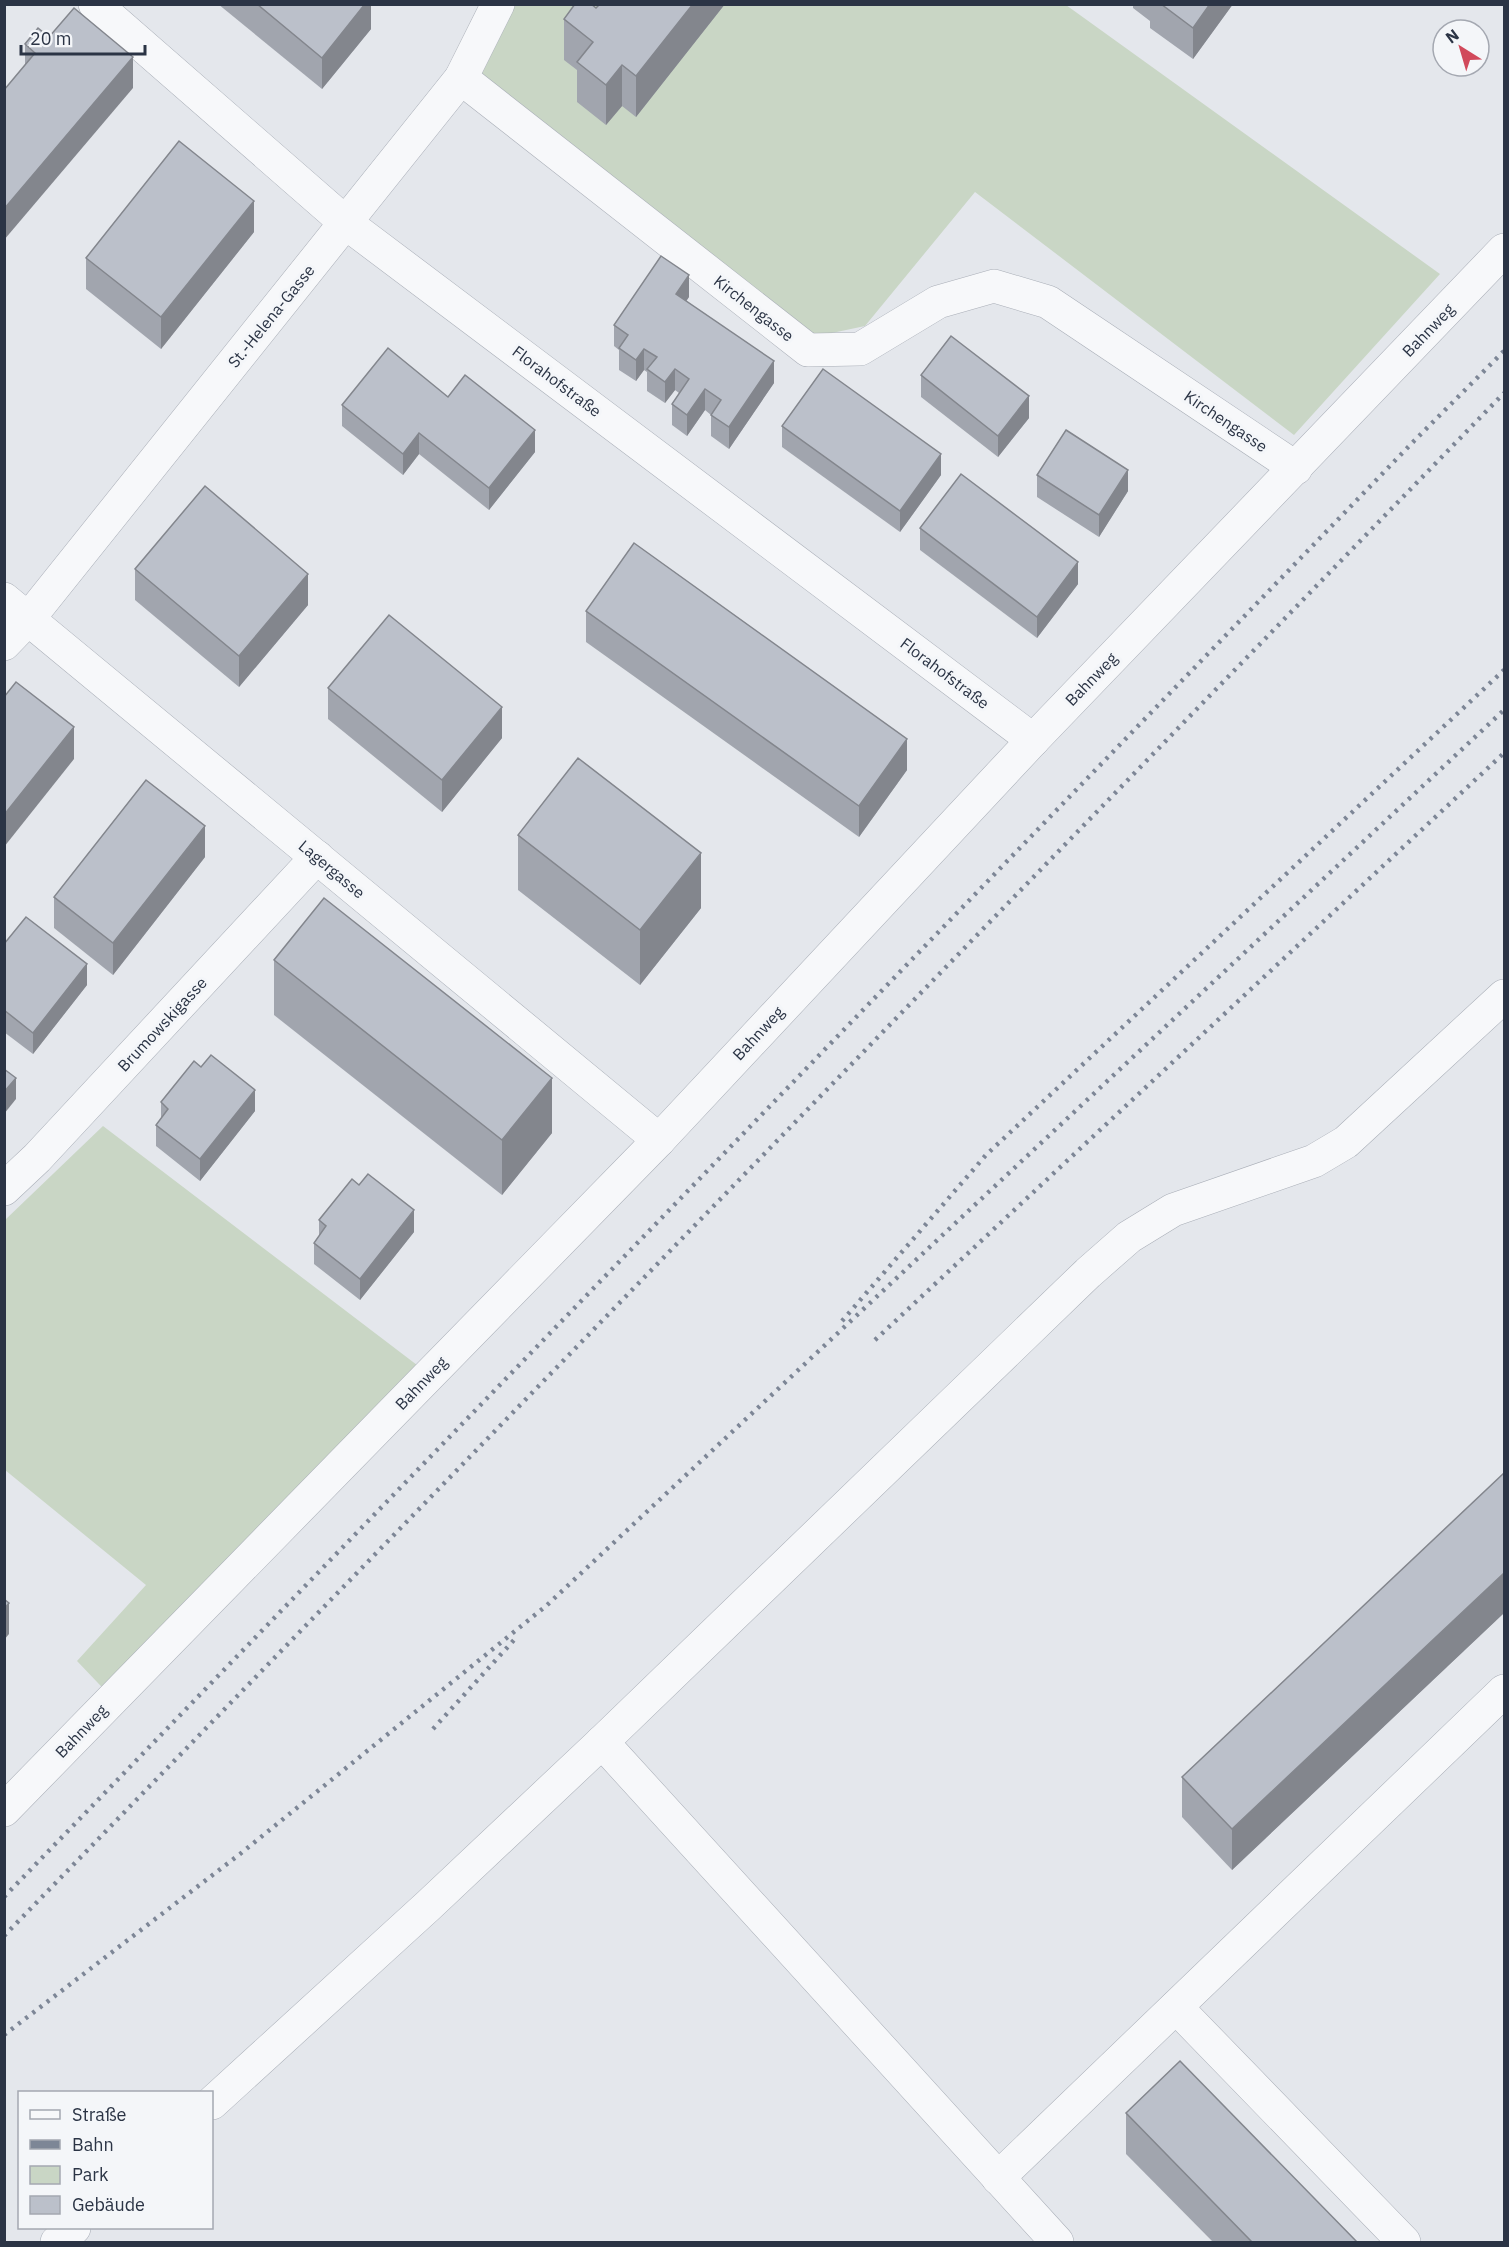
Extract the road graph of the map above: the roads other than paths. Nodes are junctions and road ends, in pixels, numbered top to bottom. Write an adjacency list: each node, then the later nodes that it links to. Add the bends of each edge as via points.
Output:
1 (95, 4): 4 (street, Florahofstraße)
2 (498, 4): 3 (street, St.-Helena-Gasse)
3 (461, 78): 4 (street, St.-Helena-Gasse); 6 (street, Kirchengasse, via 808,350 860,349 938,302 994,286 1048,302)
4 (346, 223): 7 (street, St.-Helena-Gasse); 9 (street, Florahofstraße)
5 (1504, 250): 6 (street, Bahnweg)
6 (1296, 468): 9 (street, Bahnweg)
7 (17, 608): 8 (street, St.-Helena-Gasse); 10 (street, Lagergasse)
8 (4, 644)
9 (1033, 740): 12 (street, Bahnweg)
10 (317, 857): 12 (street, Lagergasse); 13 (street, Brumowskigasse)
11 (1504, 996): 15 (street, via 1346,1142 1314,1161 1173,1210 1129,1238 1088,1273)
12 (658, 1140): 16 (street, Bahnweg)
13 (4, 1189)
14 (1504, 1691): 17 (street)
15 (602, 1742): 18 (street); 19 (street)
16 (4, 1810)
17 (1176, 2007): 19 (street); 23 (street)
18 (213, 2102)
19 (998, 2178): 22 (street)
20 (73, 2229): 21 (street)
21 (57, 2242)
22 (1057, 2242)
23 (1404, 2242)

